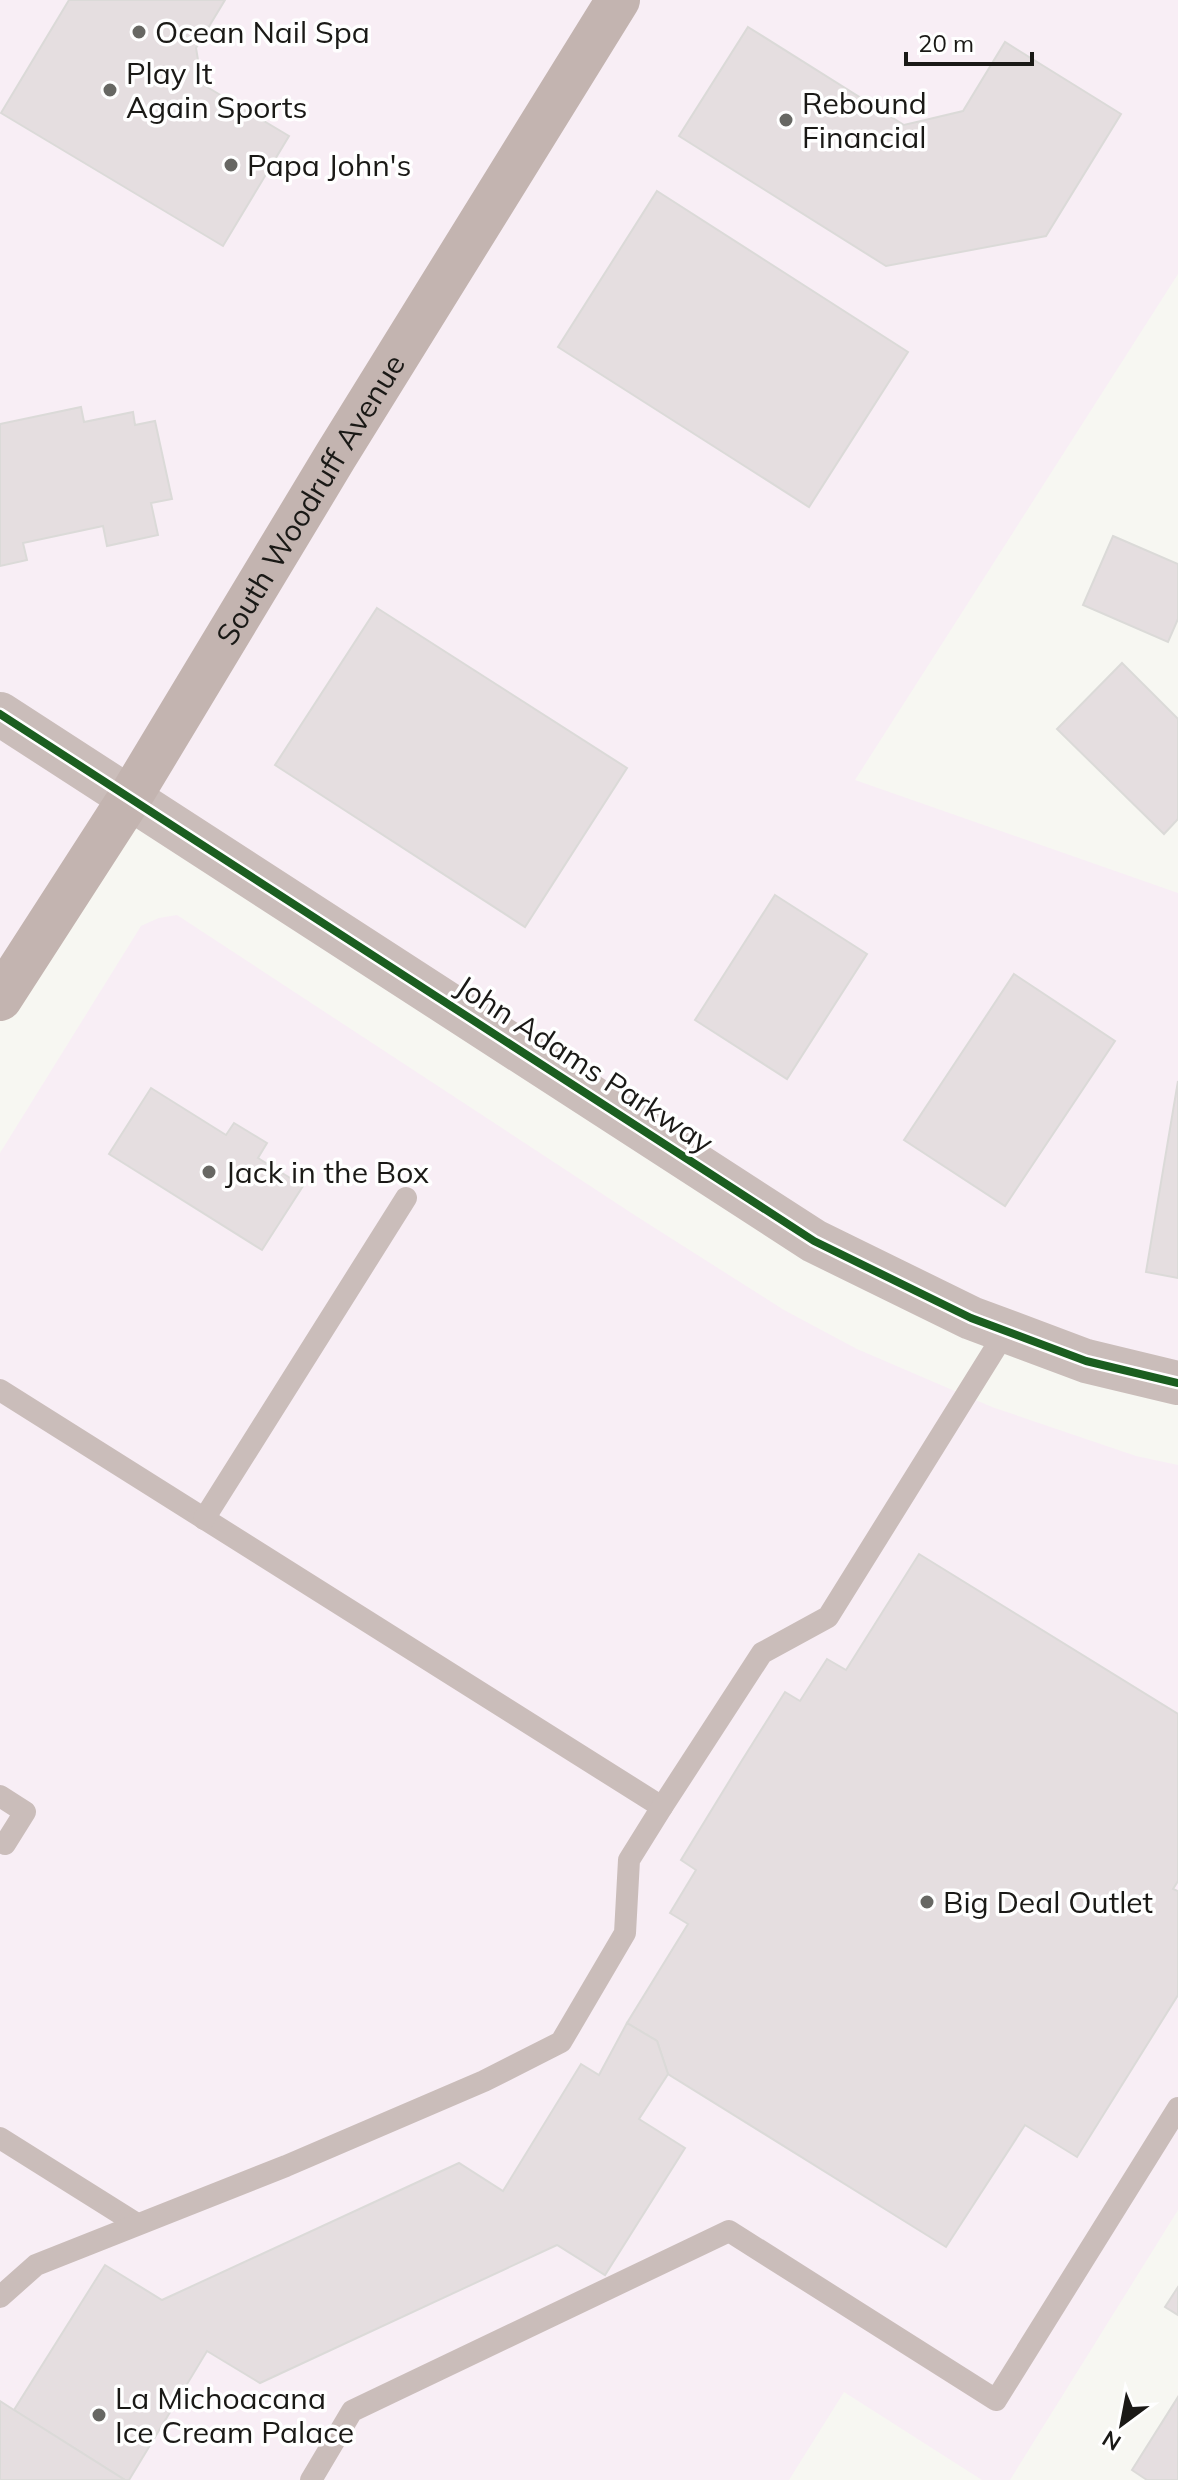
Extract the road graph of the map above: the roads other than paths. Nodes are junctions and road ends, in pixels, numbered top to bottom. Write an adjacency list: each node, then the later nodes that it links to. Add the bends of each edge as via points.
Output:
1 (618, 0): 3 (main road, South Woodruff Avenue)
2 (0, 714): 3 (street, John Adams Parkway)
3 (129, 799): 4 (main road, South Woodruff Avenue); 6 (street, John Adams Parkway, via 814,1241)
4 (0, 999)
5 (406, 1198): 9 (lane)
6 (1006, 1331): 7 (street, John Adams Parkway, via 1086,1361); 11 (lane, via 828,1617 762,1653)
7 (1178, 1383)
8 (0, 1390): 9 (lane)
9 (204, 1519): 11 (lane)
10 (0, 1796): 12 (lane, via 25,1812)
11 (662, 1807): 15 (lane, via 629,1860 625,1933 561,2042 286,2166)
12 (5, 1844)
13 (1178, 2108): 17 (lane, via 996,2400 729,2231 352,2411)
14 (0, 2138): 15 (lane)
15 (137, 2224): 16 (lane, via 36,2265)
16 (0, 2297)
17 (311, 2480)

